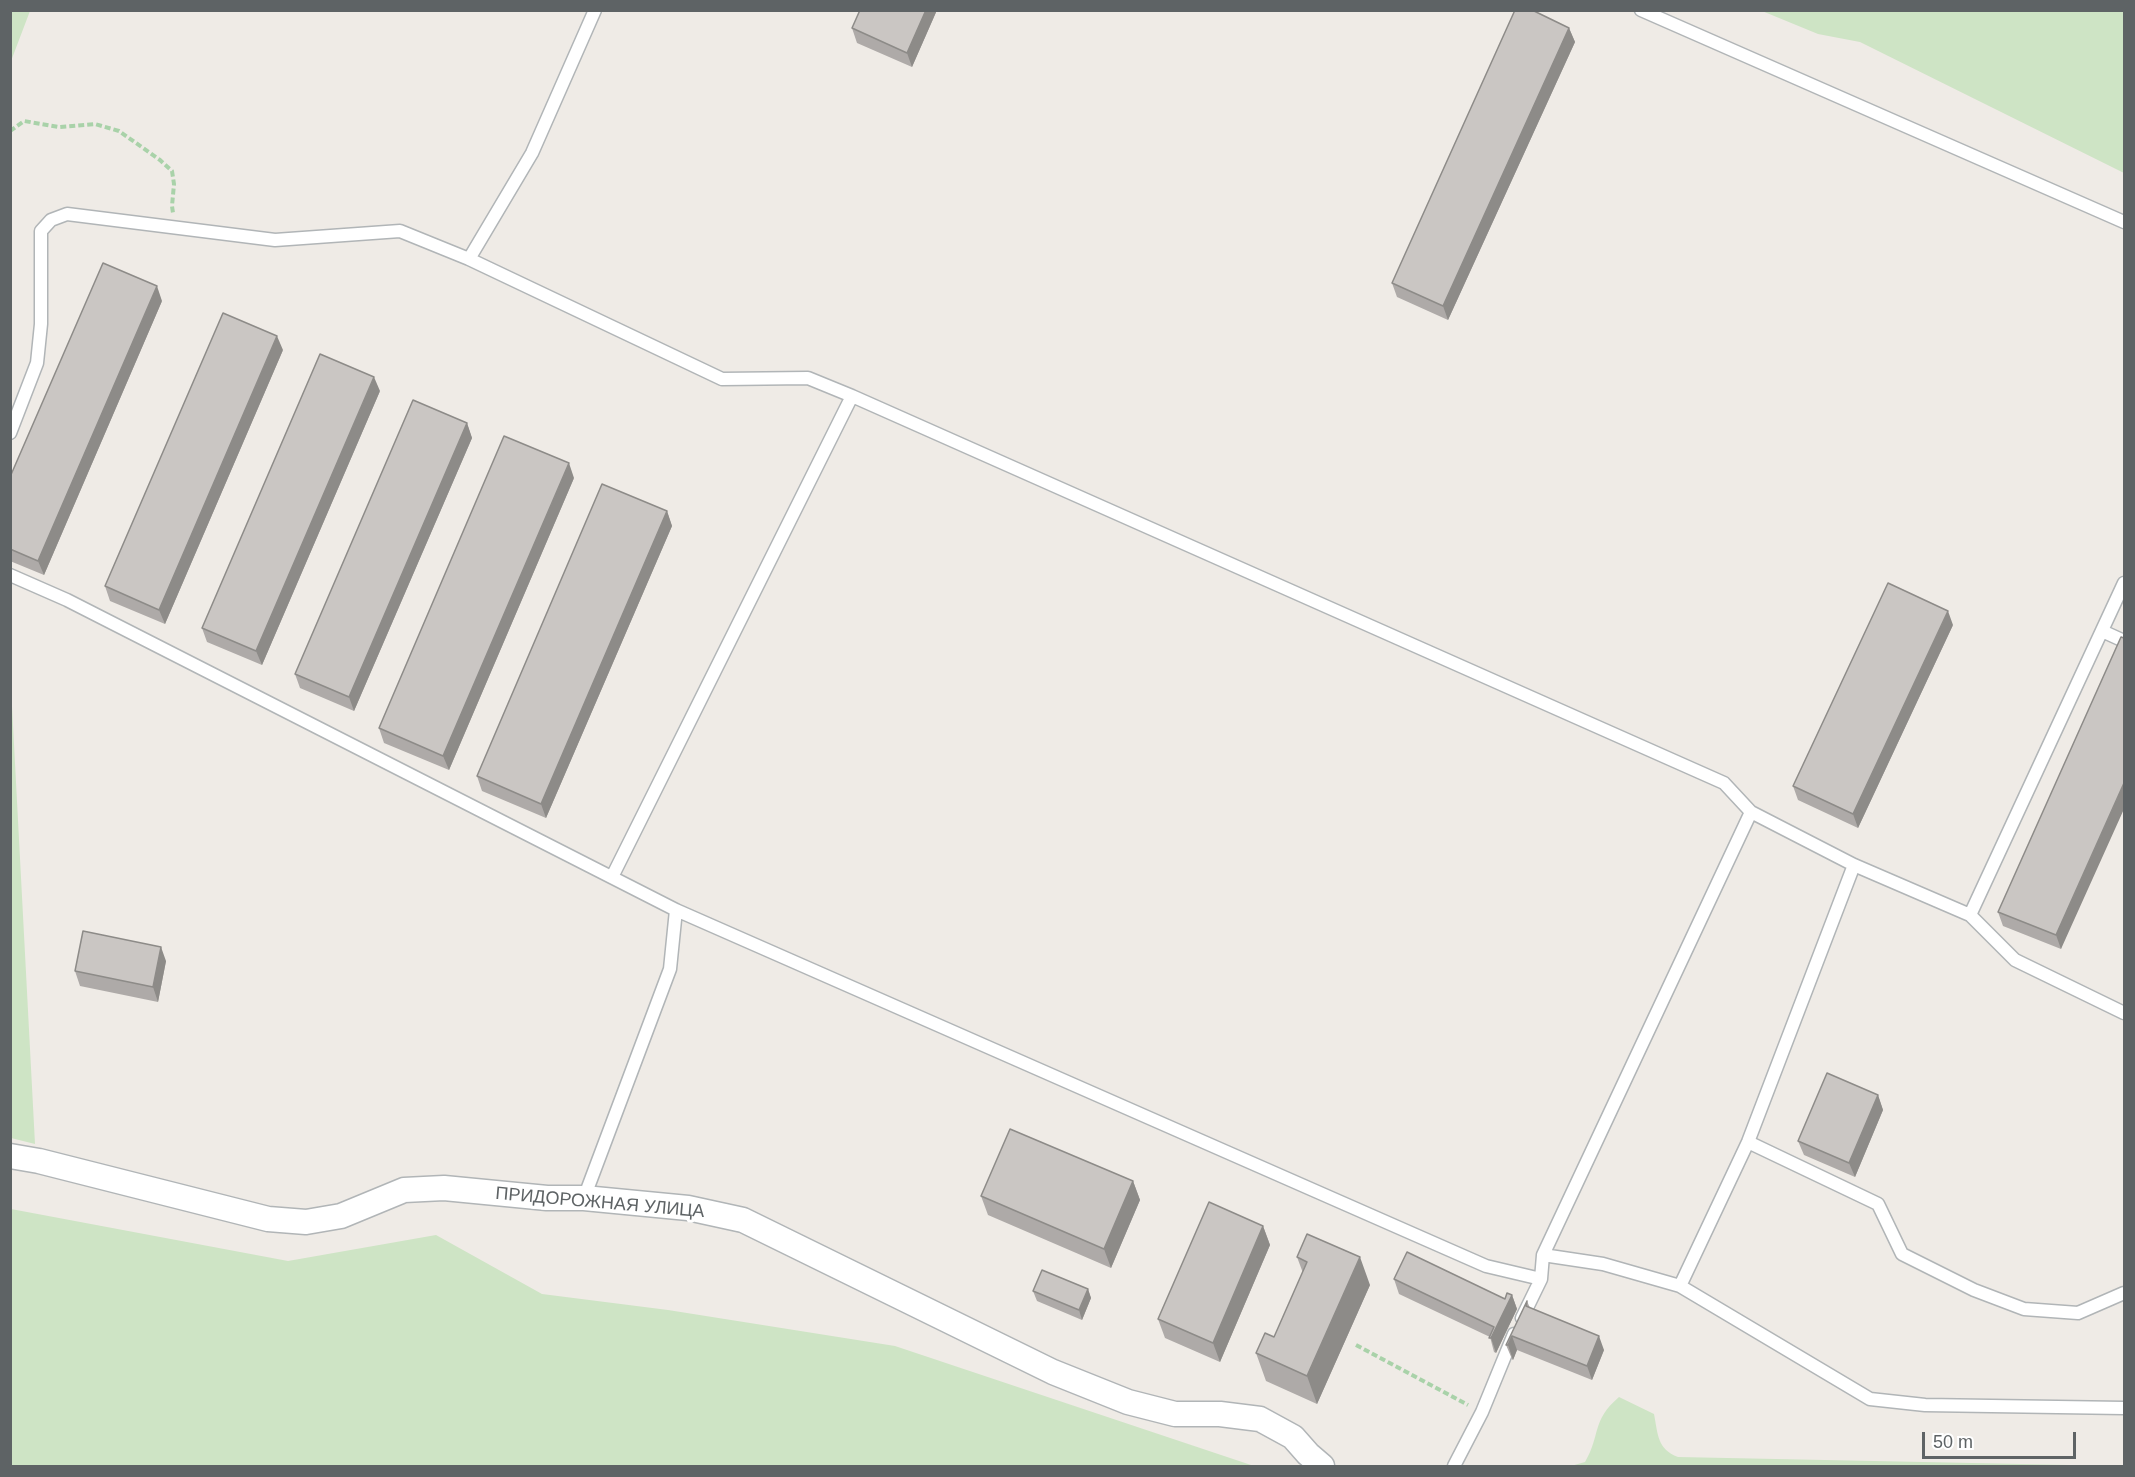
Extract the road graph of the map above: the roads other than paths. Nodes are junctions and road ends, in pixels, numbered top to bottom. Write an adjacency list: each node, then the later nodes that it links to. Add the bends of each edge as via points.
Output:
1 (595, 10): 4 (lane, via 532,153)
2 (1641, 10): 3 (lane)
3 (2124, 222)
4 (469, 259): 5 (lane, via 722,379 808,378); 6 (lane, via 400,231 275,240 67,214 51,219 41,231 37,363)
5 (852, 396): 11 (lane, via 1724,783); 13 (lane)
6 (10, 433)
7 (10, 575): 13 (lane, via 67,600)
8 (2124, 583): 9 (lane)
9 (2102, 631): 10 (lane); 15 (lane)
10 (2124, 640)
11 (1751, 812): 12 (lane); 20 (lane)
12 (1854, 865): 15 (lane); 17 (lane)
13 (612, 877): 14 (lane)
14 (676, 910): 19 (lane, via 670,969); 21 (lane, via 1486,1266)
15 (1970, 915): 16 (lane, via 2015,960)
16 (2124, 1013)
17 (1748, 1142): 22 (lane); 23 (lane, via 1878,1204 1902,1254 1974,1290 2024,1309 2078,1312)
18 (10, 1156): 19 (street, ПРИДОРОЖНАЯ УЛИЦА, via 268,1219 306,1222 341,1216 404,1190 444,1188)
19 (584, 1198): 25 (street, ПРИДОРОЖНАЯ УЛИЦА, via 688,1208 743,1220 1053,1372 1128,1402 1174,1414 1260,1419 1293,1437)
20 (1543, 1255): 21 (lane); 22 (lane, via 1602,1264)
21 (1540, 1279): 26 (lane)
22 (1680, 1286): 24 (lane, via 1870,1399 1925,1406)
23 (2124, 1293)
24 (2124, 1408)
25 (1322, 1467)
26 (1454, 1467)

